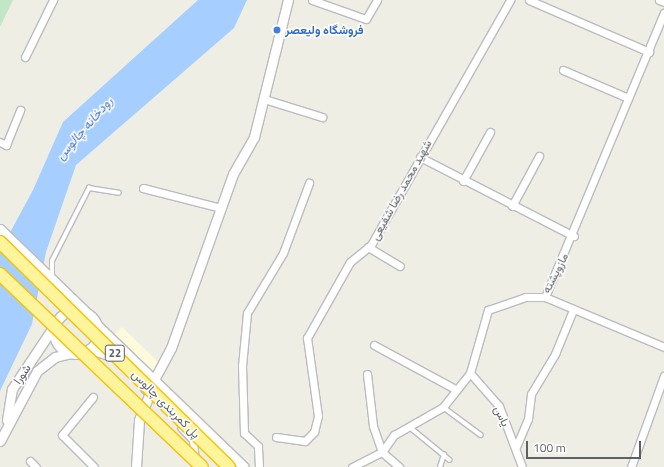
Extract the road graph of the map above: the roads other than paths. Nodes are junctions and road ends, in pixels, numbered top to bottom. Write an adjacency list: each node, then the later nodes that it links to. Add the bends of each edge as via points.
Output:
1 (53, 0): 11 (street)
2 (288, 0): 14 (street)
3 (312, 0): 4 (street, via 366,19)
4 (378, 0)
5 (510, 0): 20 (street, شهید محمد رضا شفیعی)
6 (529, 0): 10 (street)
7 (659, 0): 8 (street)
8 (664, 2)
9 (664, 14): 10 (street, مازوپشته)
10 (649, 52): 13 (street, مازوپشته)
11 (25, 57)
12 (563, 70): 13 (street)
13 (628, 98): 28 (street, مازوپشته)
14 (264, 99): 16 (street); 26 (street, via 254,137 233,174)
15 (20, 110): 18 (street, via 6,145)
16 (322, 118)
17 (490, 132): 21 (street)
18 (0, 142)
19 (539, 156): 25 (street)
20 (420, 157): 21 (street); 30 (street, شهید محمد رضا شفیعی)
21 (462, 181): 25 (street)
22 (309, 183): 71 (street, via 283,253 247,313 242,366 244,433 258,446)
23 (143, 188): 26 (street)
24 (119, 193): 33 (lane, via 89,188 52,260)
25 (512, 206): 28 (street)
26 (221, 208): 48 (street, via 171,348)
27 (0, 229): 33 (street)
28 (574, 236): 34 (street, مازوپشته)
29 (0, 242): 69 (highway, پل کمربندی چالوس / 22, bridge)
30 (368, 247): 31 (street); 57 (street, شهید محمد رضا شفیعی, via 350,262 307,338 318,416 314,432 305,441)
31 (400, 266)
32 (0, 274): 68 (highway, 22, bridge)
33 (52, 278): 36 (street)
34 (545, 297): 35 (street); 45 (street, مازوپشته, via 525,297 488,310)
35 (573, 310): 41 (street); 59 (street, via 555,354 531,394 528,419)
36 (85, 311): 37 (street, via 66,311); 38 (street)
37 (54, 325): 43 (street, via 56,343); 55 (street, شورا, via 12,388)
38 (97, 325): 39 (street); 42 (street, via 95,343)
39 (120, 344): 44 (street, via 110,344); 48 (street)
40 (374, 345): 50 (street)
41 (664, 346)
42 (89, 349): 43 (street); 44 (street)
43 (71, 353): 55 (street, شورا, via 55,357 37,371)
44 (108, 353): 51 (street)
45 (470, 373): 50 (street, مازوپشته); 59 (street, یاس, via 499,406)
46 (367, 374): 60 (street, via 373,426)
47 (664, 376): 49 (street)
48 (155, 378): 70 (street)
49 (662, 387): 76 (street)
50 (455, 389): 53 (street, مازوپشته)
51 (150, 393): 66 (street, via 139,420); 67 (street, via 193,440)
52 (94, 397): 65 (street, via 62,435)
53 (443, 408): 54 (street, مازوپشته); 56 (lane)
54 (411, 428): 60 (street, مازوپشته, via 394,435); 61 (lane)
55 (5, 429): 58 (street, شورا)
56 (481, 435)
57 (276, 437)
58 (0, 441)
59 (516, 447): 75 (street, یاس)
60 (382, 452): 72 (street, مازوپشته); 73 (street)
61 (444, 455): 62 (lane); 74 (lane)
62 (450, 460)
63 (30, 461): 64 (street)
64 (36, 467)
65 (94, 467)
66 (136, 467)
67 (194, 467)
68 (202, 467)
69 (228, 467)
70 (244, 467)
71 (259, 467)
72 (352, 467)
73 (399, 467)
74 (440, 467)
75 (522, 467)
76 (631, 467)

